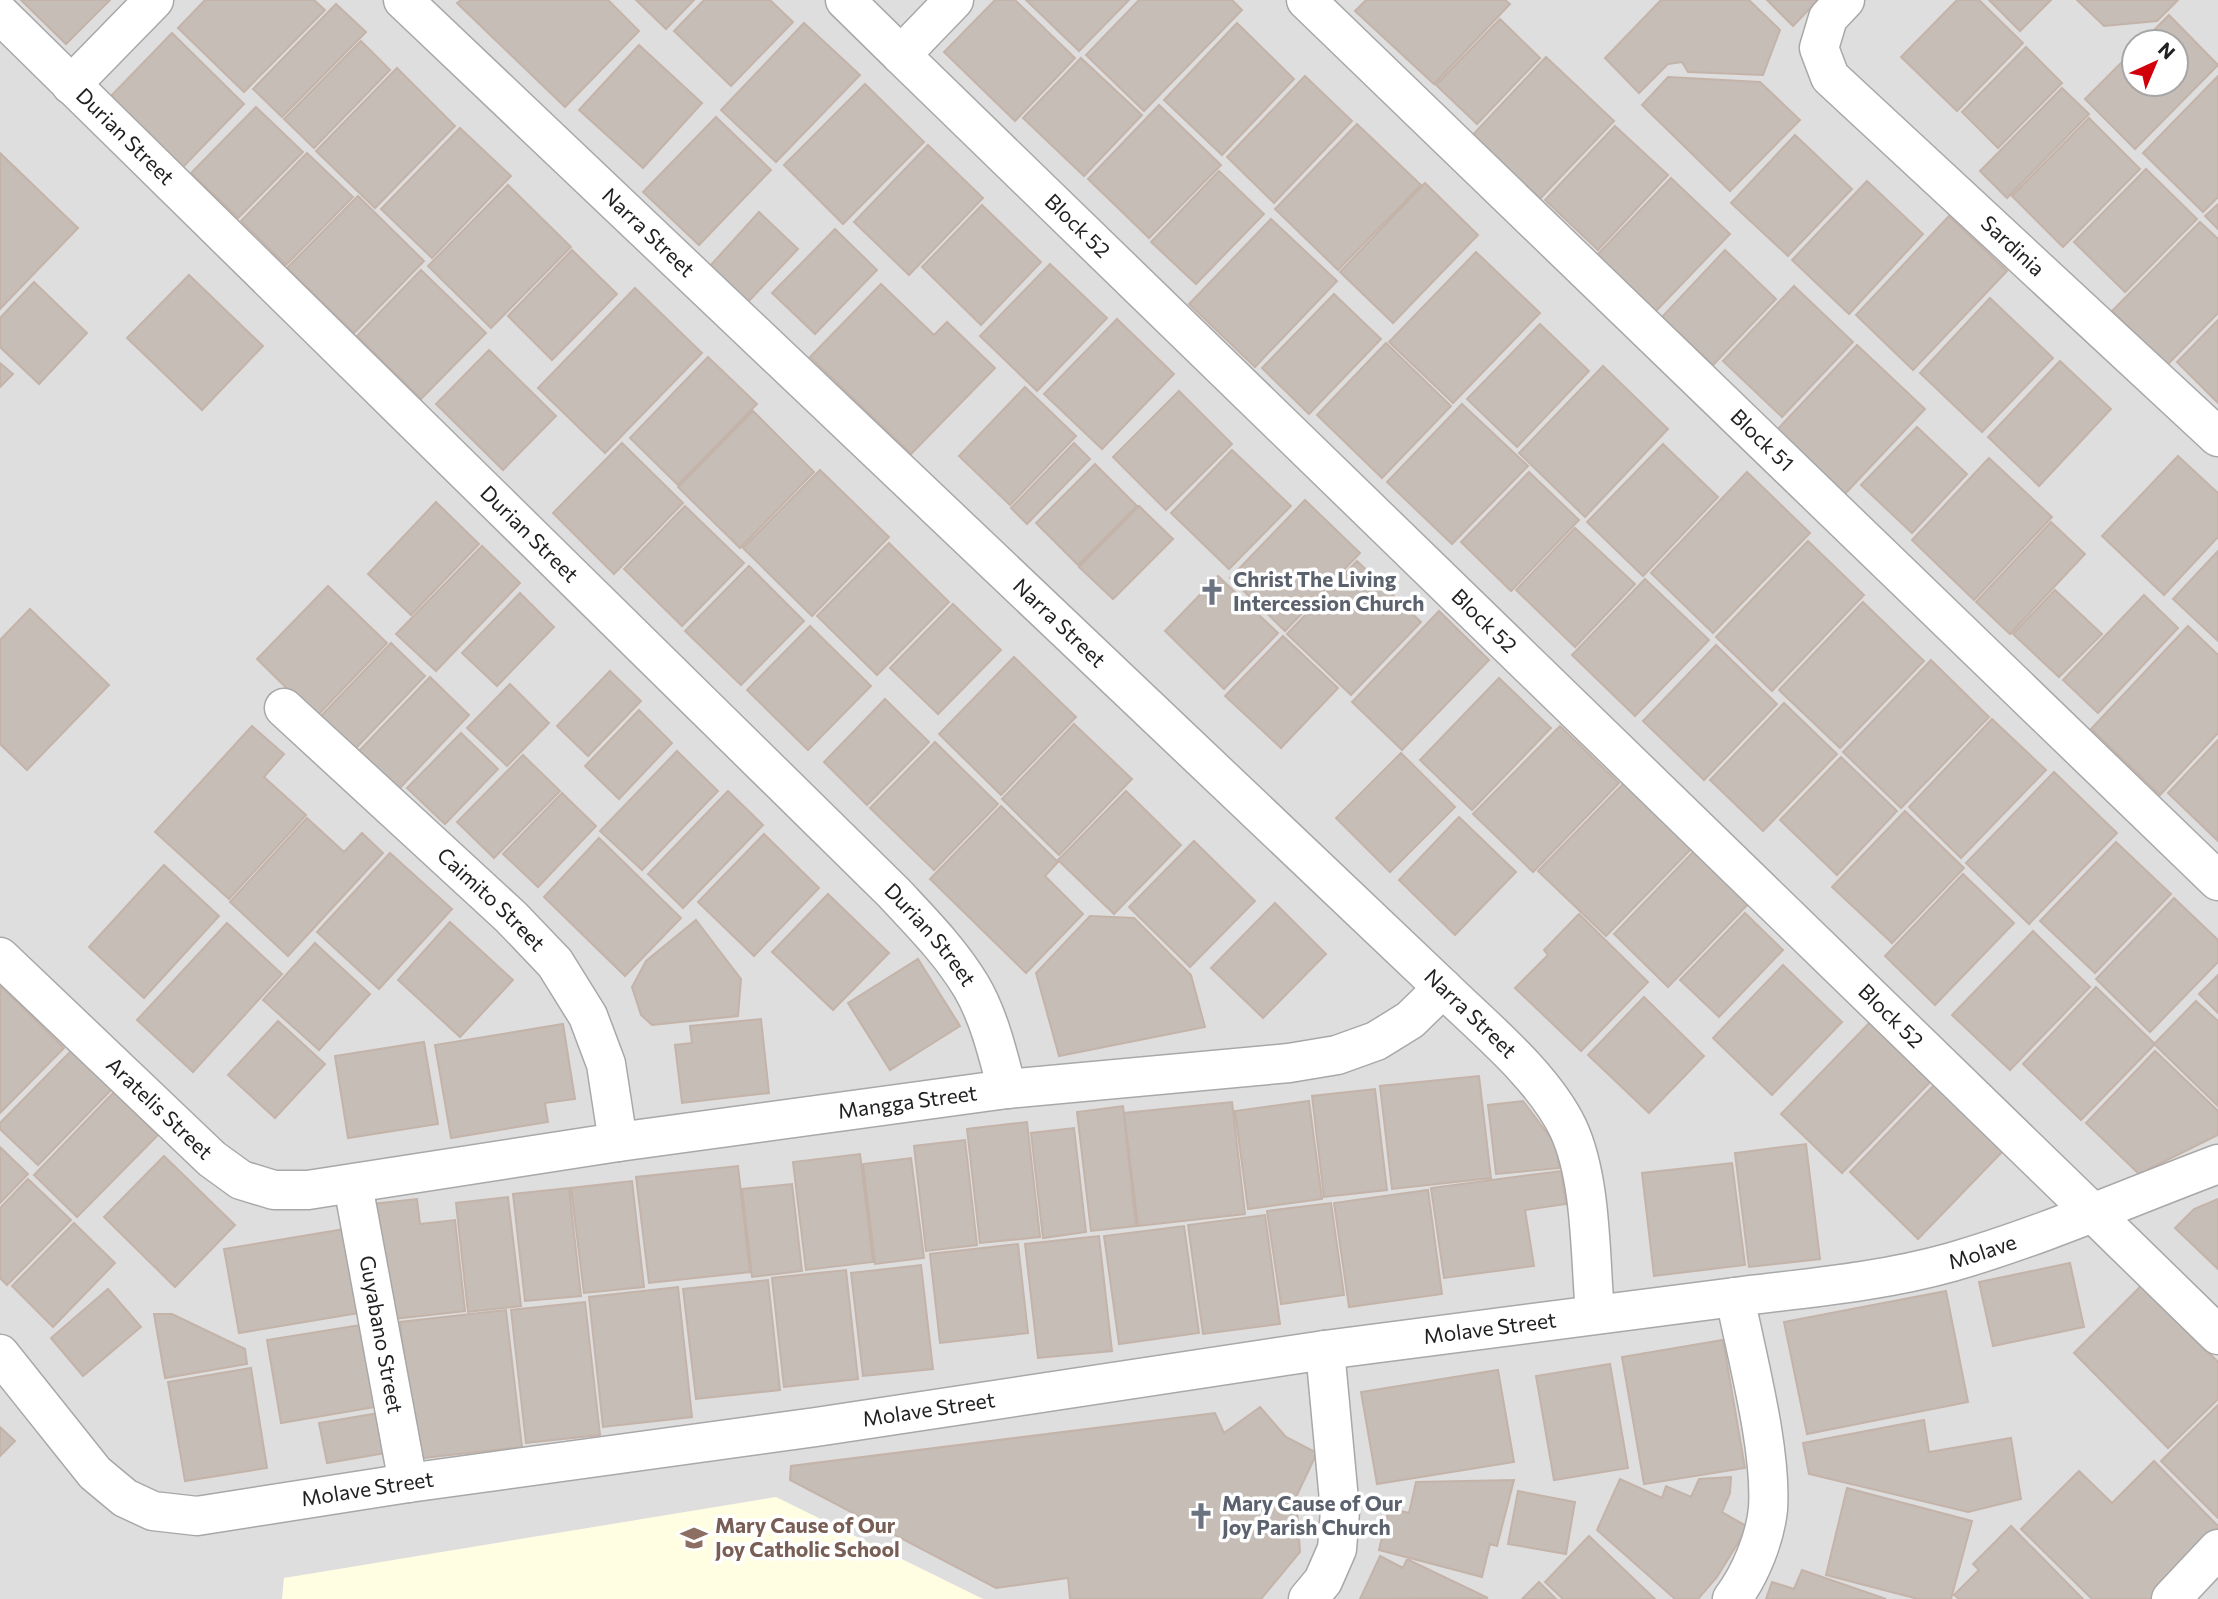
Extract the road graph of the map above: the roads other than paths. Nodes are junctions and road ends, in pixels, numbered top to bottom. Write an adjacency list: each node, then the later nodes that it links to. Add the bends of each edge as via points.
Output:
1 (154, 0): 9 (street)
2 (403, 0): 14 (street, Narra Street)
3 (845, 0): 8 (street, Block 52)
4 (954, 0): 8 (street)
5 (1306, 0): 12 (street, Block 51)
6 (1845, 0): 10 (street, Sardinia, via 1828,18 1819,48 1830,77)
7 (0, 14): 9 (street, Durian Street)
8 (901, 55): 19 (street, Block 52)
9 (71, 86): 15 (street, Durian Street, via 894,893 971,986)
10 (2218, 438)
11 (285, 708): 16 (street, Caimito Street, via 555,963 588,1016 606,1064)
12 (2218, 881)
13 (0, 957): 18 (street, Aratelis Street, via 212,1159 241,1180 274,1190)
14 (1443, 988): 15 (street, Mangga Street, via 1399,1027 1337,1055); 21 (street, Narra Street, via 1539,1087 1568,1128 1583,1181)
15 (1007, 1089): 16 (street, Mangga Street)
16 (618, 1142): 18 (street, Mangga Street)
17 (2218, 1164): 19 (street, Molave)
18 (353, 1185): 25 (street, Guyabano Street)
19 (2092, 1212): 20 (street, Molave, via 1950,1262 1881,1278); 22 (street, Block 52)
20 (1735, 1297): 21 (street, Molave Street); 28 (street, via 1766,1462 1768,1511 1755,1559)
21 (1595, 1313): 23 (street, Molave Street)
22 (2218, 1335)
23 (1325, 1350): 25 (street, Molave Street); 27 (street, via 1340,1511 1337,1549)
24 (0, 1354): 25 (street, Molave Street, via 95,1474 125,1498 153,1511 197,1516)
25 (408, 1483)
26 (2218, 1549): 29 (street)
27 (1308, 1599)
28 (1732, 1599)
29 (2171, 1599)

